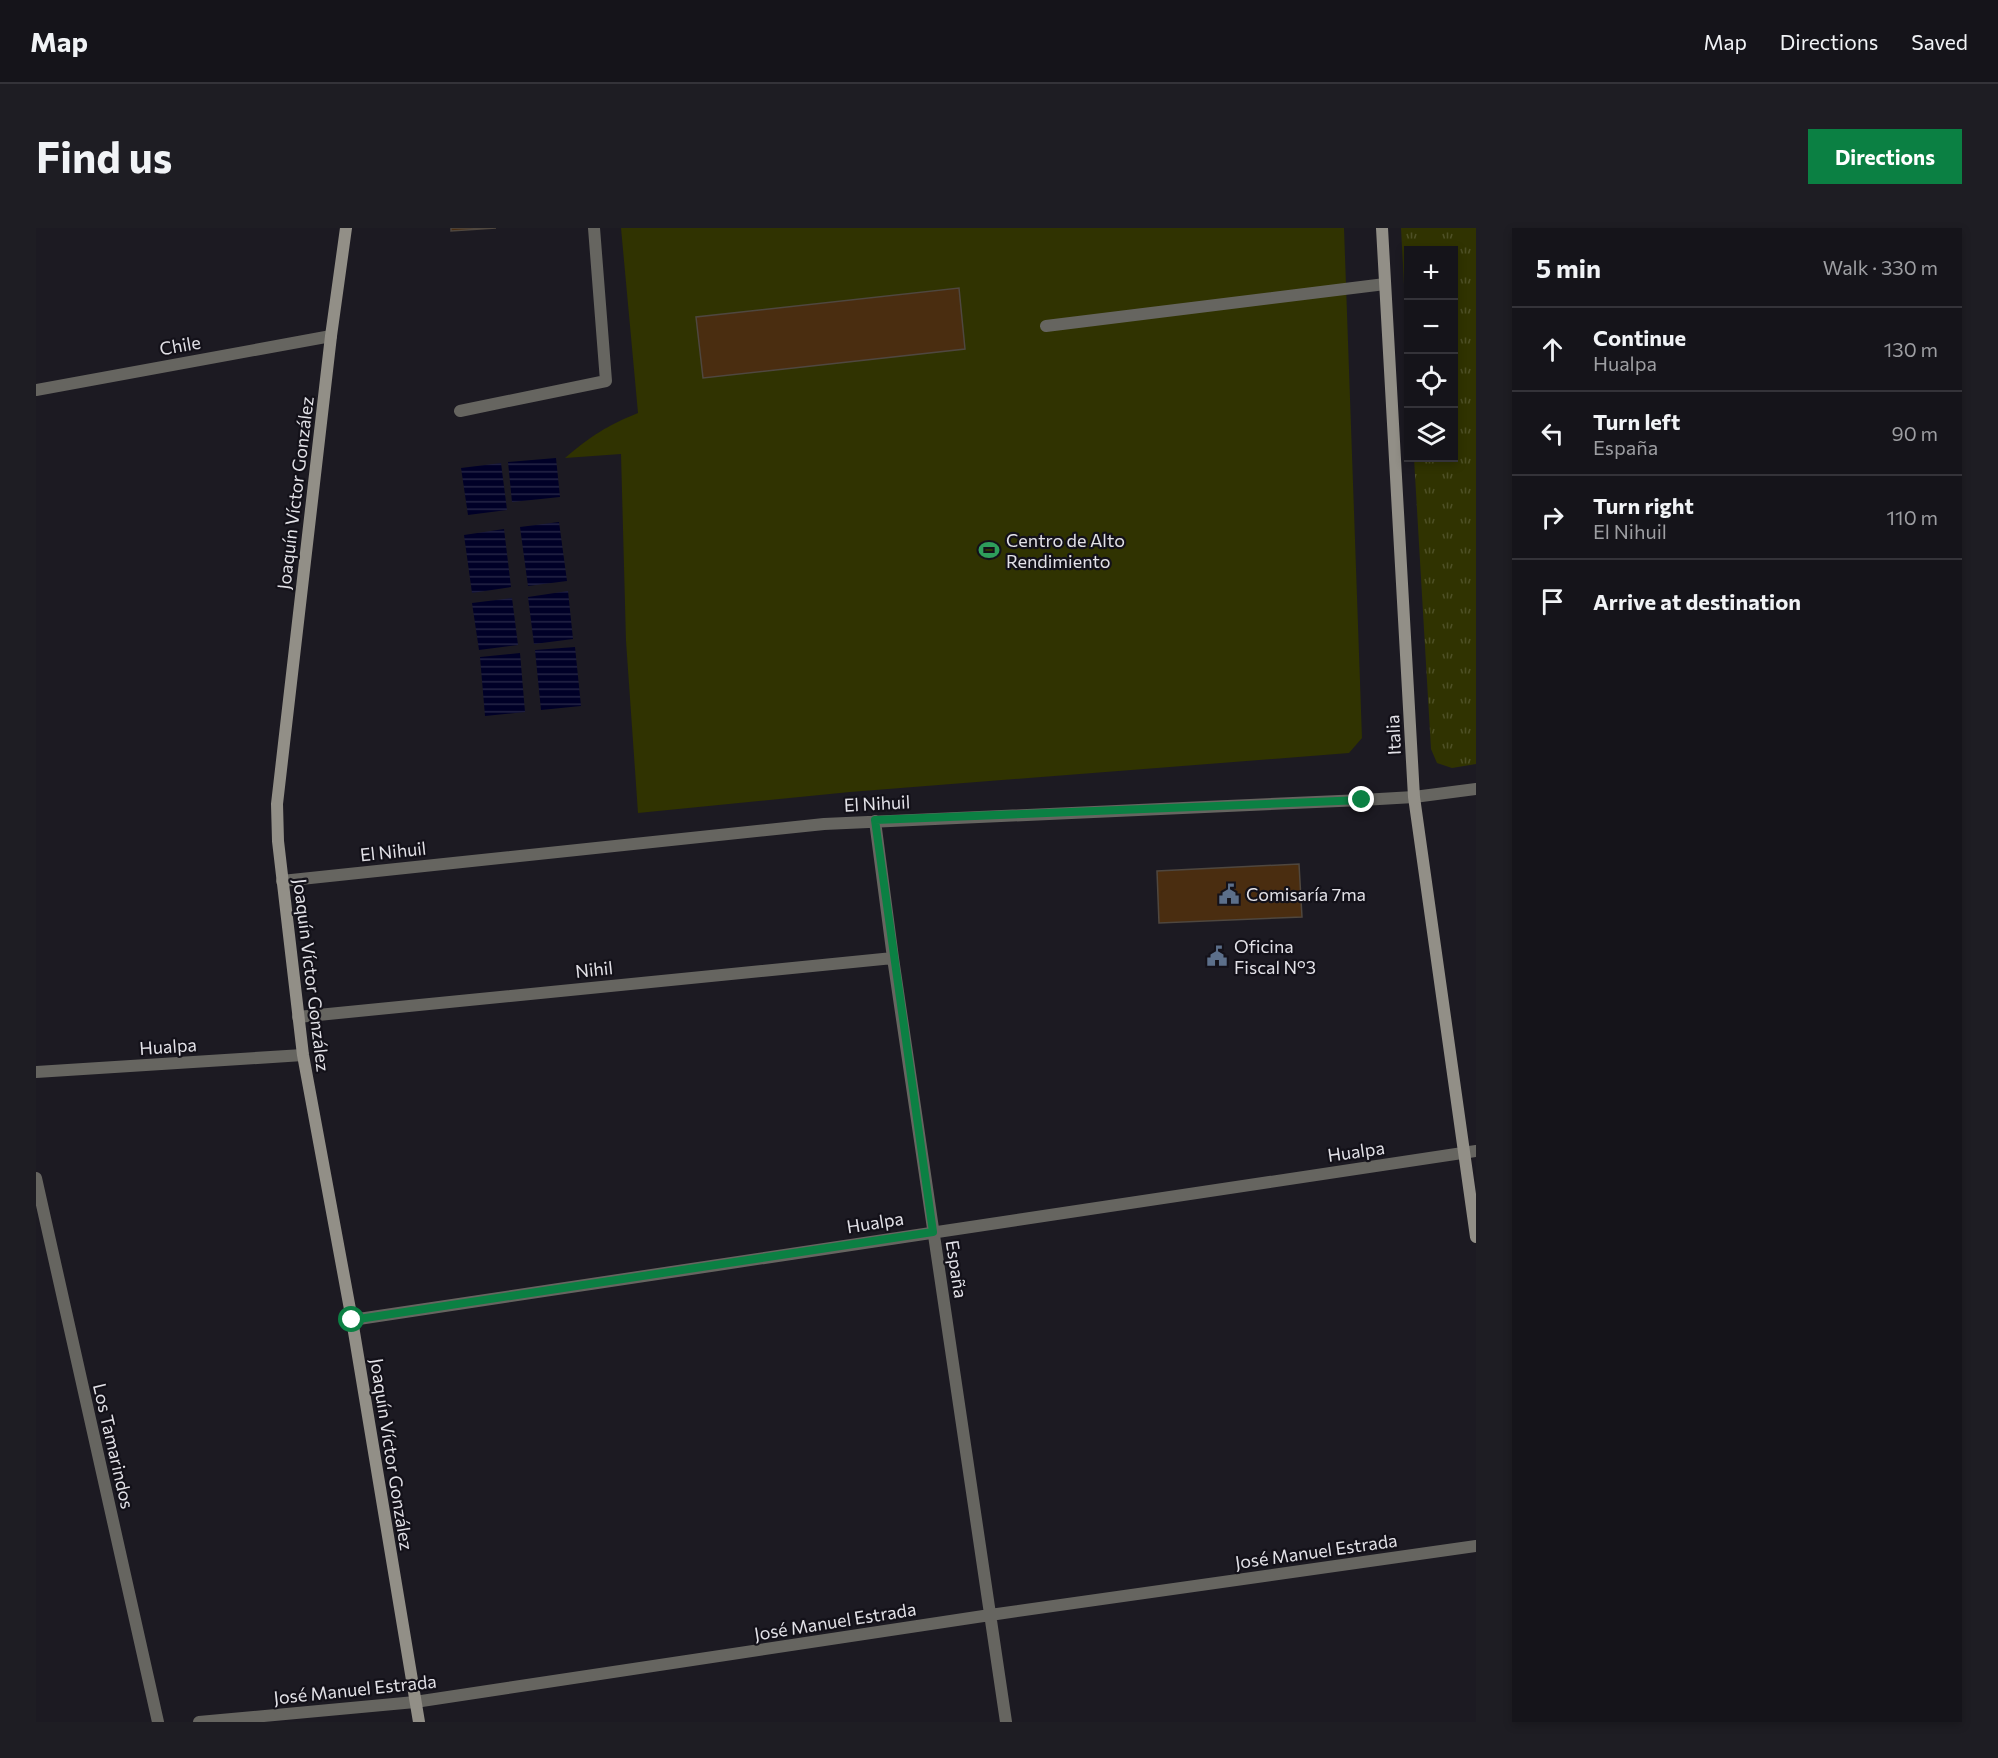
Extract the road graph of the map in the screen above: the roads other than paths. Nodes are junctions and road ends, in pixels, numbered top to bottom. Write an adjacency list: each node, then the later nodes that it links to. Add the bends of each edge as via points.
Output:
1 (346, 228): 6 (main road, Joaquín Víctor González)
2 (594, 228): 8 (street, via 606,381)
3 (1382, 228): 4 (main road, Italia)
4 (1385, 284): 5 (street); 10 (main road, Italia)
5 (1046, 326)
6 (331, 336): 7 (street, Chile); 12 (main road, Joaquín Víctor González, via 277,804)
7 (36, 390)
8 (460, 411)
9 (1476, 789): 10 (street, El Nihuil)
10 (1414, 797): 11 (street, El Nihuil); 17 (main road, Italia)
11 (875, 820): 12 (street, El Nihuil); 13 (street, España)
12 (282, 881): 14 (main road, Joaquín Víctor González)
13 (893, 958): 14 (street, Nihil); 19 (street, España)
14 (298, 1017): 15 (main road, Joaquín Víctor González)
15 (303, 1055): 16 (street, Hualpa); 21 (main road, Joaquín Víctor González)
16 (36, 1072)
17 (1470, 1152): 19 (street, Hualpa); 20 (main road, Italia)
18 (36, 1178): 25 (street, Los Tamarindos)
19 (933, 1232): 21 (street, Hualpa); 23 (street, España)
20 (1476, 1237)
21 (352, 1320): 24 (main road, Joaquín Víctor González)
22 (1476, 1546): 23 (street, José Manuel Estrada)
23 (990, 1616): 24 (street, José Manuel Estrada); 28 (street, España)
24 (415, 1702): 26 (street, José Manuel Estrada); 27 (main road, Joaquín Víctor González)
25 (158, 1722)
26 (199, 1722)
27 (419, 1722)
28 (1006, 1722)

